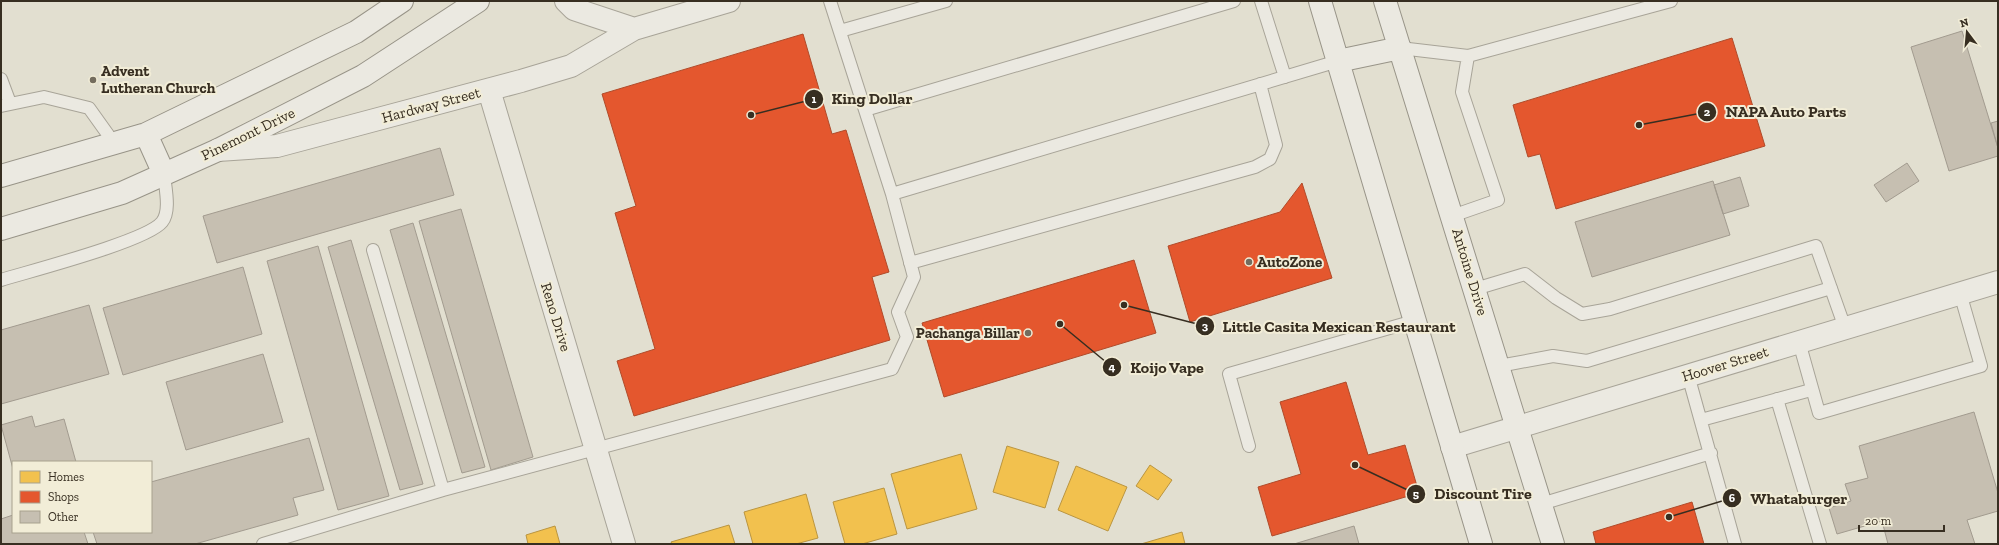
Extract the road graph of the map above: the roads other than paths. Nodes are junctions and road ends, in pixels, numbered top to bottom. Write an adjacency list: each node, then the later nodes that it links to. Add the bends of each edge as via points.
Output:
1 (402, 1): 23 (main road, via 356,32)
2 (478, 1): 25 (main road, Pinemont Drive, via 363,76)
3 (566, 1): 12 (main road, via 574,9)
4 (729, 1): 12 (main road, Hardway Street)
5 (830, 1): 13 (lane)
6 (946, 1): 13 (lane)
7 (1234, 1): 22 (lane)
8 (1261, 1): 17 (lane)
9 (1320, 1): 16 (main road)
10 (1386, 1): 14 (main road, Antoine Drive)
11 (1671, 1): 15 (lane)
12 (634, 29): 20 (main road, Hardway Street, via 570,66)
13 (840, 31): 22 (lane)
14 (1400, 48): 15 (lane); 16 (main road); 29 (main road, Antoine Drive)
15 (1468, 56): 29 (lane, via 1462,92 1498,200)
16 (1338, 61): 17 (lane); 38 (main road)
17 (1285, 77): 19 (lane)
18 (1, 79): 21 (lane)
19 (1260, 84): 28 (lane); 32 (lane, via 1276,145 1270,160 1255,167)
20 (488, 90): 25 (main road, Hardway Street, via 277,146); 49 (main road, Reno Drive)
21 (5, 104): 24 (lane, via 44,97 89,108)
22 (865, 110): 28 (lane)
23 (146, 134): 24 (main road); 26 (main road)
24 (114, 143): 27 (main road)
25 (218, 150): 26 (main road, Pinemont Drive)
26 (164, 174): 30 (main road, Pinemont Drive, via 122,193); 33 (lane, via 167,212 163,222 151,231 112,246)
27 (1, 176)
28 (892, 194): 32 (lane)
29 (1452, 216): 36 (main road, Antoine Drive)
30 (1, 229)
31 (373, 250): 51 (lane)
32 (910, 263): 49 (lane, via 914,277 898,312 906,337 892,369)
33 (1, 280)
34 (1998, 282): 37 (main road, Hoover Street)
35 (1831, 288): 36 (lane, via 1816,246 1610,308 1582,314 1525,274); 39 (lane); 41 (lane, via 1587,361 1553,356)
36 (1475, 289): 41 (main road, Antoine Drive)
37 (1960, 293): 39 (main road, Hoover Street); 43 (lane, via 1981,366 1819,413)
38 (1414, 320): 47 (lane, via 1229,374); 48 (main road)
39 (1845, 328): 40 (main road, Hoover Street)
40 (1799, 342): 42 (main road, Hoover Street); 43 (lane)
41 (1499, 366): 46 (main road, Antoine Drive)
42 (1688, 375): 45 (lane); 46 (main road, Hoover Street)
43 (1812, 390): 44 (lane)
44 (1777, 399): 45 (lane); 58 (lane)
45 (1701, 420): 50 (lane)
46 (1518, 428): 48 (main road, Hoover Street); 52 (main road, Antoine Drive)
47 (1249, 446)
48 (1452, 447): 55 (main road)
49 (595, 448): 51 (lane); 54 (main road, Reno Drive)
50 (1711, 453): 52 (lane); 57 (lane)
51 (443, 490): 53 (lane)
52 (1541, 504): 56 (main road, Antoine Drive)
53 (264, 544)
54 (624, 544)
55 (1481, 544)
56 (1553, 544)
57 (1736, 544)
58 (1820, 544)

